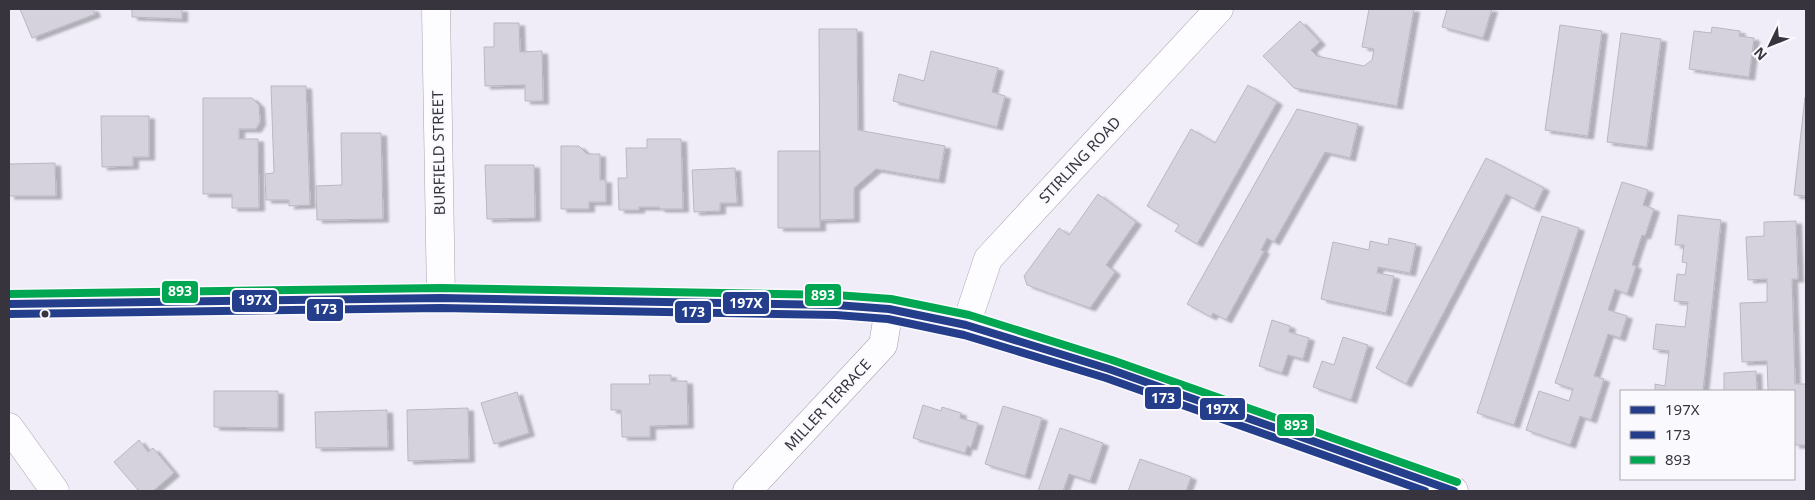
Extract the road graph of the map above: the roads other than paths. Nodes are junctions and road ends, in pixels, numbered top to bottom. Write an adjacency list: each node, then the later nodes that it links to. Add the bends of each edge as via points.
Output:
1 (436, 9): 3 (main road, BURFIELD STREET)
2 (1219, 9): 6 (main road, STIRLING ROAD, via 988,259)
3 (441, 298): 4 (main road); 5 (main road, via 836,305)
4 (9, 304)
5 (889, 309): 6 (main road); 9 (main road, MILLER TERRACE, via 883,345)
6 (966, 325): 10 (main road, via 1108,369)
7 (9, 426): 8 (main road)
8 (55, 491)
9 (747, 491)
10 (1454, 491)

